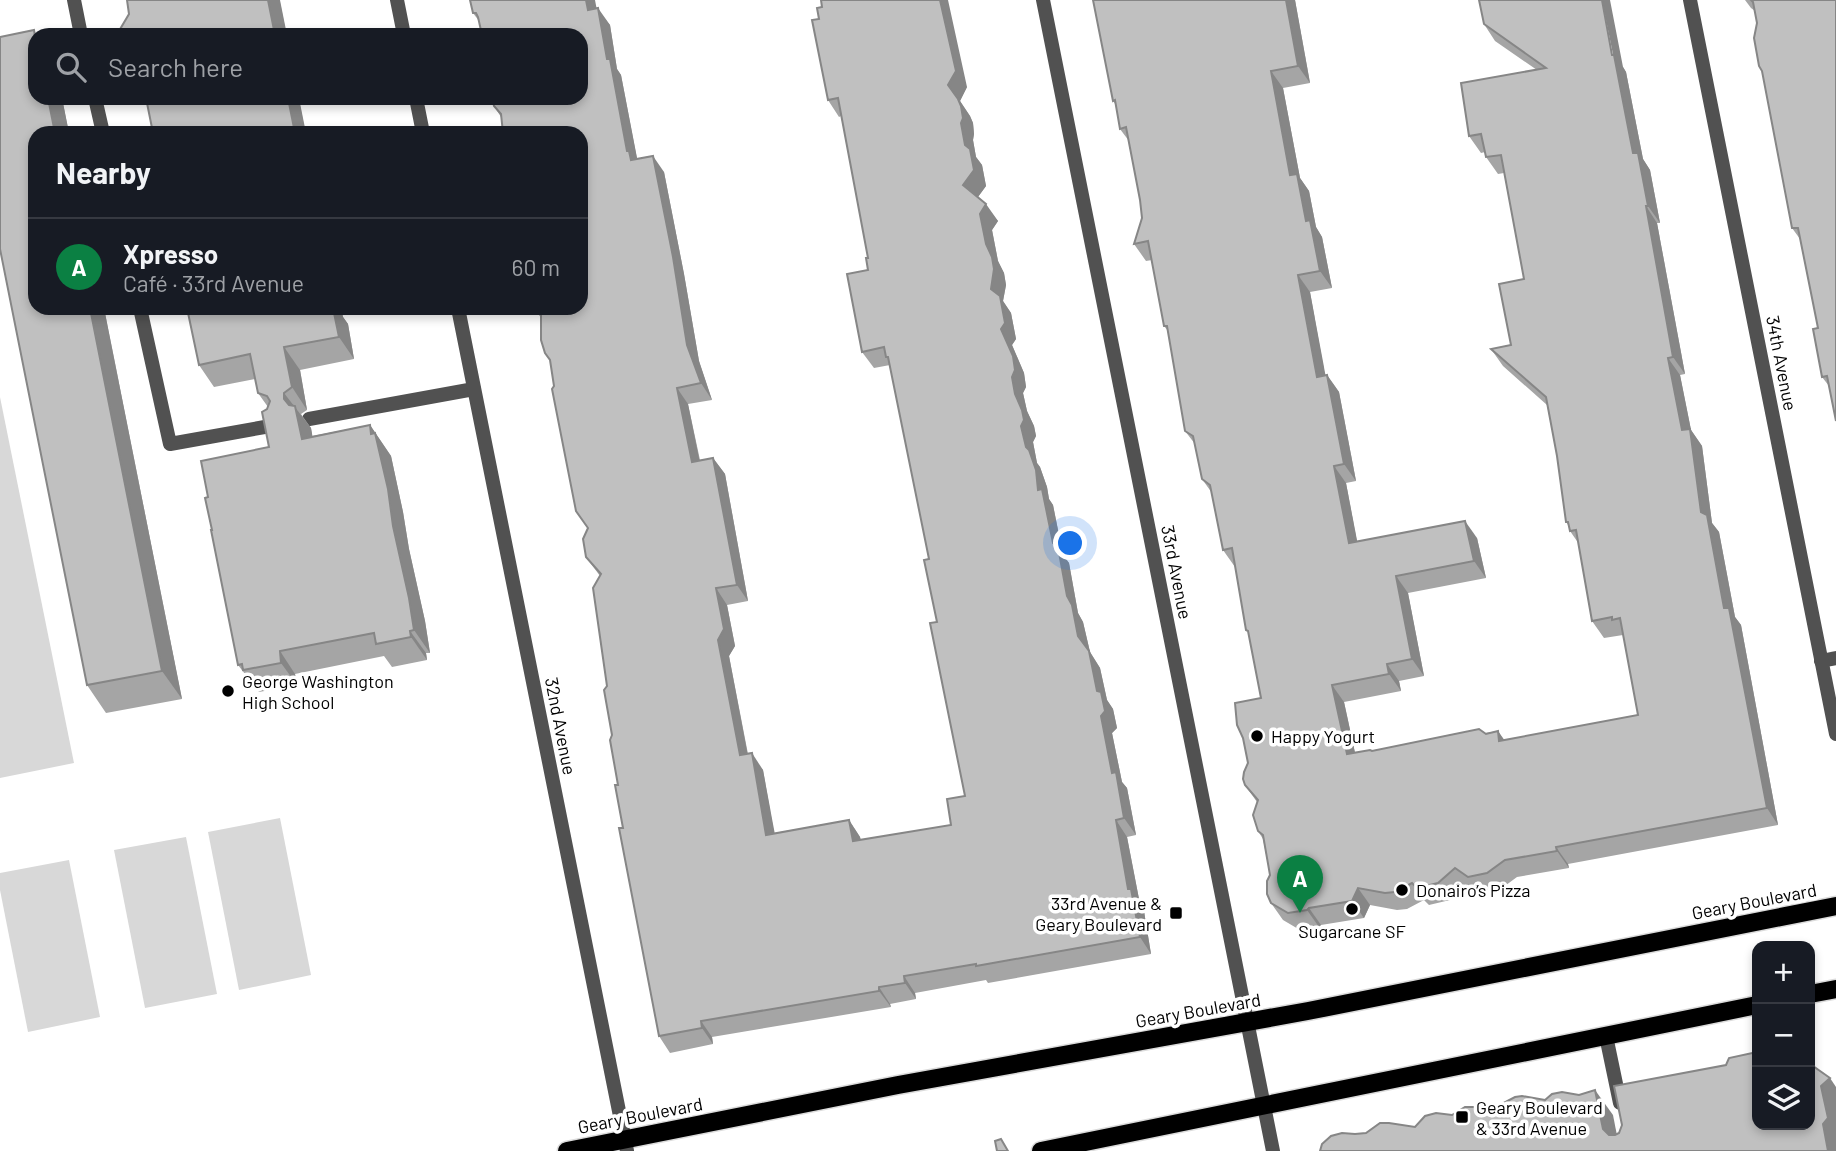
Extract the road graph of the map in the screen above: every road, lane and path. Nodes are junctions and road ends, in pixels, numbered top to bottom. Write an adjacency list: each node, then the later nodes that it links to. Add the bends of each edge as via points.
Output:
1 (74, 0): 5 (street)
2 (397, 0): 6 (street)
3 (1043, 0): 22 (street, 33rd Avenue)
4 (1690, 0): 16 (street, 34th Avenue)
5 (80, 28)
6 (403, 28)
7 (97, 105): 9 (street)
8 (418, 105): 10 (street)
9 (101, 126)
10 (422, 126)
11 (142, 315): 15 (street, via 170,444)
12 (459, 315): 13 (street, 32nd Avenue)
13 (474, 389): 14 (street); 26 (street, 32nd Avenue)
14 (309, 419)
15 (276, 425)
16 (1829, 659): 17 (street, 34th Avenue)
17 (1836, 734)
18 (1836, 906): 22 (main road, Geary Boulevard)
19 (1836, 989): 20 (main road)
20 (1815, 993)
21 (1752, 1006): 23 (main road)
22 (1247, 1022): 24 (street, 33rd Avenue); 26 (main road, Geary Boulevard, via 898,1085)
23 (1606, 1036): 24 (main road); 25 (street)
24 (1264, 1105): 28 (main road); 29 (street, 33rd Avenue)
25 (1622, 1112)
26 (626, 1145): 27 (main road, Geary Boulevard)
27 (567, 1151)
28 (1041, 1151)
29 (1273, 1151)

